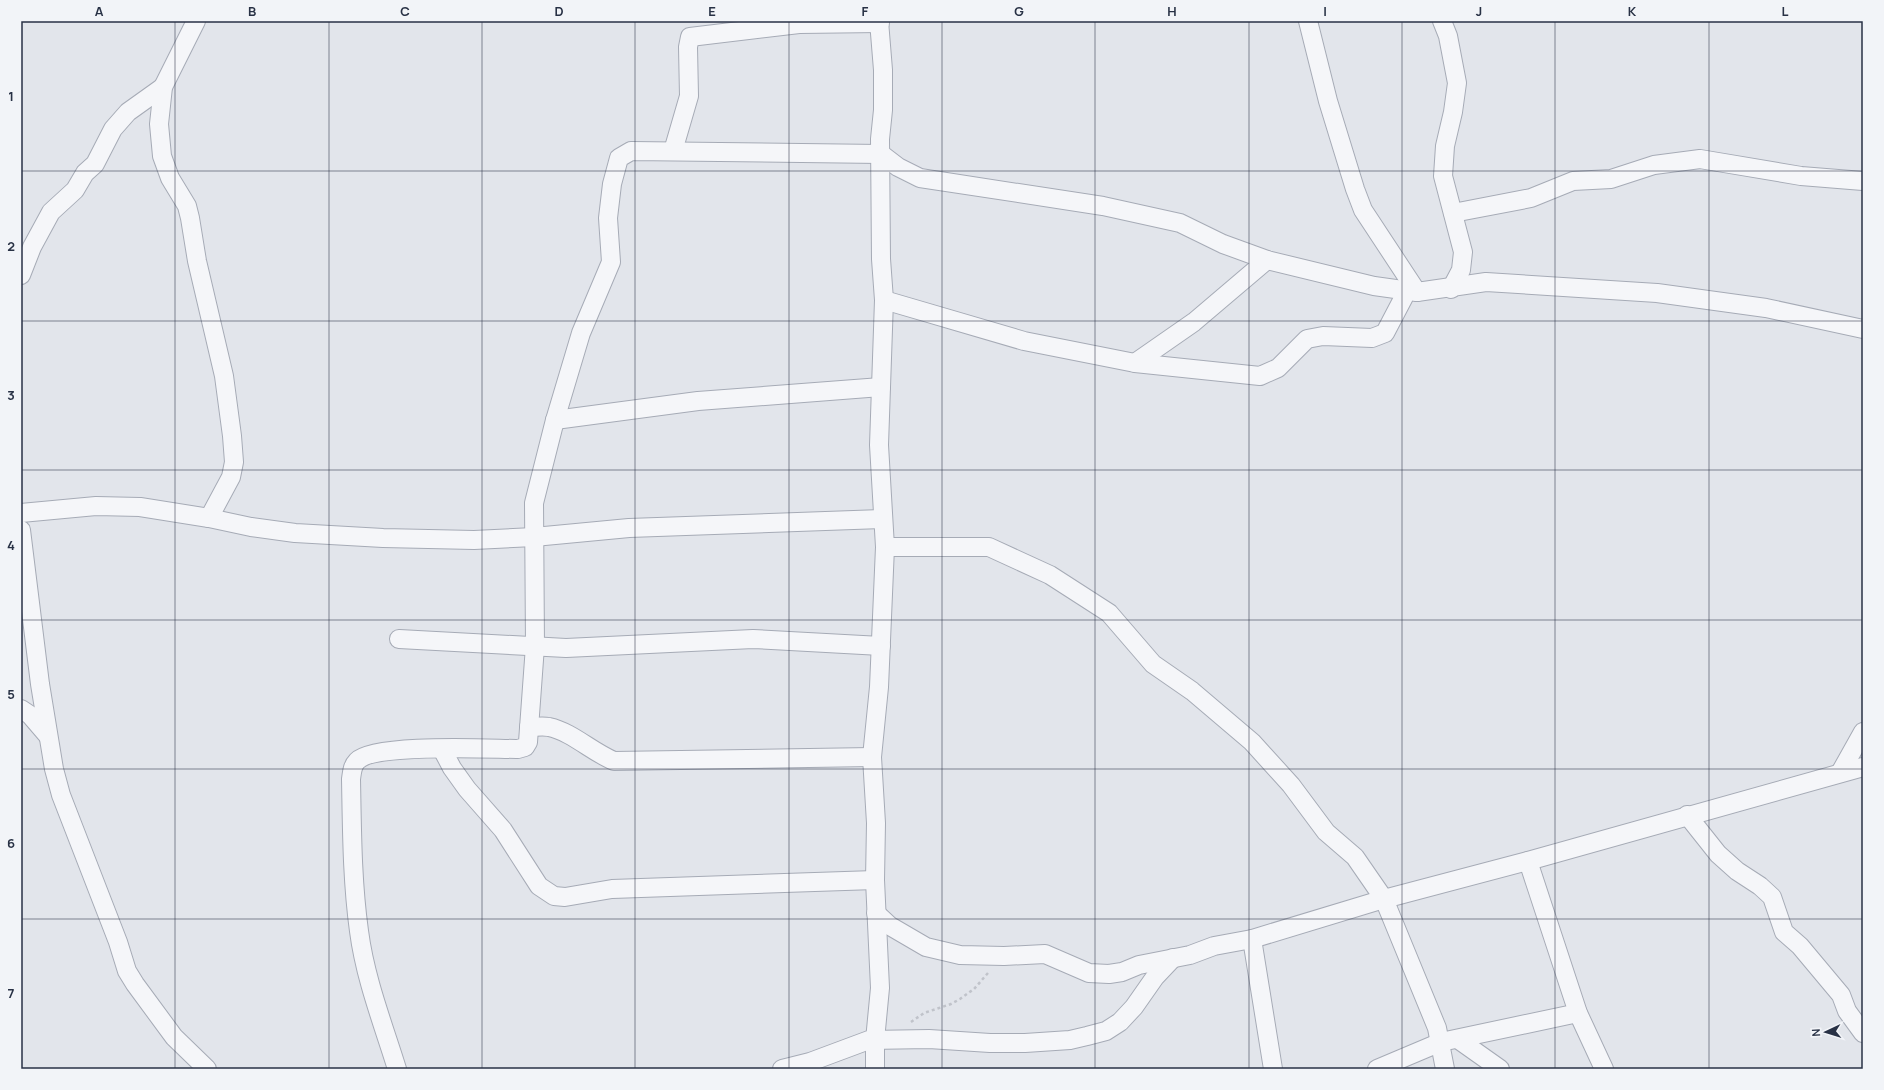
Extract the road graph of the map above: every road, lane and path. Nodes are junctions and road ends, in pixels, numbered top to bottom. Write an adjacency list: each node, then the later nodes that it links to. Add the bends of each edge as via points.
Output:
1 (196, 21): 5 (street)
2 (1308, 21): 13 (street, via 1328,101 1363,210)
3 (1442, 21): 9 (street, via 1448,36 1457,83 1445,146 1443,176)
4 (879, 22): 6 (street, via 799,24 690,37 689,96); 7 (street, via 884,110 880,139)
5 (163, 87): 11 (street, via 128,112 114,129 95,164 85,173 76,190 51,212 32,247); 20 (street, via 159,124 162,156 170,178 187,206 190,218 197,261 224,376 232,436 234,462 230,477)
6 (673, 151): 7 (street); 18 (street, via 631,151 619,158 612,184 608,218 610,262 581,332)
7 (881, 154): 10 (street, via 898,167 920,178 1103,206 1180,223 1223,244); 14 (street, via 881,259)
8 (1863, 181): 9 (street, via 1801,176 1700,159 1654,165 1612,179 1573,180 1531,198)
9 (1453, 213): 12 (street, via 1463,252 1461,270)
10 (1267, 260): 13 (street, via 1374,286); 16 (street, via 1194,322)
11 (21, 275)
12 (1451, 289): 13 (street); 15 (street, via 1486,282 1657,293 1766,308)
13 (1412, 292): 16 (street, via 1385,333 1372,338 1323,336 1307,339 1278,368 1260,376)
14 (884, 300): 16 (street, via 1024,341); 17 (street)
15 (1863, 329)
16 (1135, 363)
17 (881, 387): 18 (street, via 698,401); 21 (street, via 879,445)
18 (555, 420): 23 (street, via 534,503)
19 (21, 513): 20 (street, via 96,506 140,507)
20 (209, 518): 23 (street, via 295,533 474,540)
21 (882, 520): 23 (street, via 629,528); 24 (street)
22 (21, 530): 31 (street)
23 (534, 537): 26 (street)
24 (885, 548): 27 (street); 39 (street, via 989,546 1050,575 1110,613 1153,664 1192,691 1252,742 1291,785 1326,832 1355,857)
25 (399, 639): 26 (street)
26 (535, 646): 27 (street, via 566,648 753,639); 29 (street)
27 (881, 646): 33 (street)
28 (21, 709): 31 (street, via 30,715)
29 (529, 727): 32 (street, via 526,747); 33 (street, via 548,727 614,761)
30 (1863, 732): 35 (street)
31 (48, 736): 50 (street, via 61,795 127,971 174,1037)
32 (442, 749): 38 (street, via 464,784 503,830 539,886 554,896 565,897 612,889); 51 (street, via 372,754 356,762 351,779 352,866 359,932 370,981)
33 (872, 757): 38 (street, via 876,823)
34 (1863, 766): 35 (street)
35 (1840, 773): 36 (street)
36 (1688, 815): 37 (street); 46 (street, via 1718,854 1772,897 1784,932 1800,946 1841,996 1847,1011)
37 (1528, 861): 39 (street); 44 (street)
38 (875, 880): 40 (street)
39 (1384, 899): 41 (street); 48 (street)
40 (876, 913): 42 (street, via 890,926 926,947 960,955); 49 (street, via 880,988)
41 (1252, 939): 43 (street, via 1214,946); 55 (street)
42 (1004, 956): 43 (street, via 1044,954 1100,975 1122,972 1139,965); 45 (path, via 974,989 951,1004 924,1013)
43 (1173, 958): 49 (street, via 1155,977 1134,1007 1120,1022 1106,1031 1070,1040 1025,1043 929,1039)
44 (1578, 1013): 47 (street); 59 (street)
45 (907, 1024)
46 (1863, 1033)
47 (1459, 1040): 48 (street); 58 (street)
48 (1441, 1042): 56 (street); 57 (street)
49 (875, 1045): 52 (street); 53 (street); 54 (street)
50 (207, 1069)
51 (397, 1069)
52 (782, 1069)
53 (875, 1069)
54 (888, 1069)
55 (1273, 1069)
56 (1377, 1069)
57 (1445, 1069)
58 (1500, 1069)
59 (1604, 1069)

